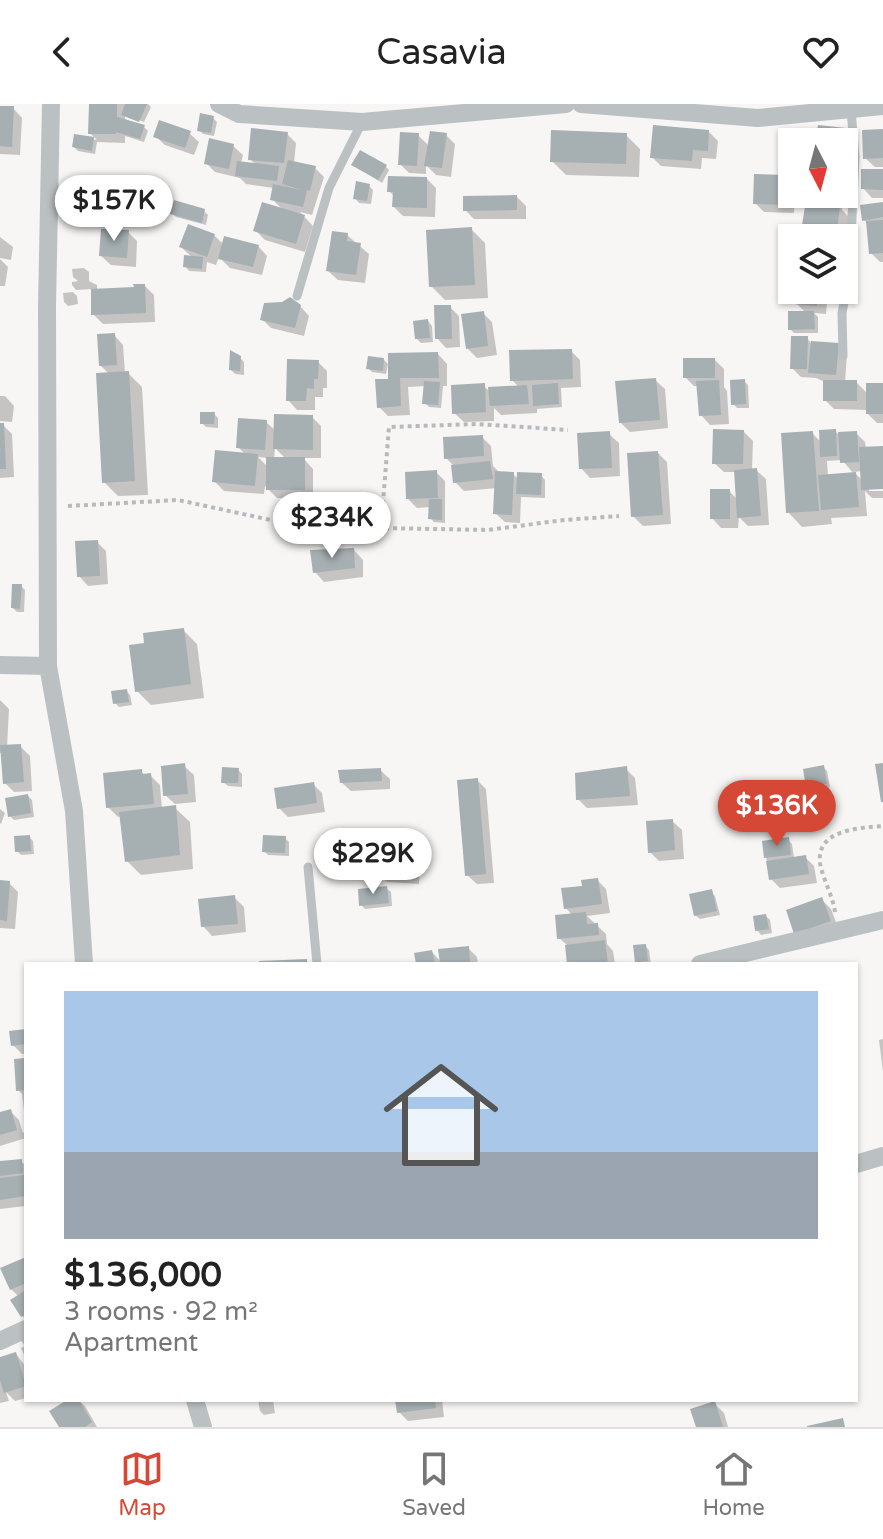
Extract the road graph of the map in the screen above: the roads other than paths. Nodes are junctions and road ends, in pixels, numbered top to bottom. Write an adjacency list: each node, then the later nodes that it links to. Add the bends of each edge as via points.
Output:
1 (51, 104): 12 (street)
2 (219, 104): 8 (street, via 239,114)
3 (566, 104): 8 (street)
4 (581, 104): 6 (street)
5 (883, 106): 7 (street)
6 (708, 109): 7 (street, via 758,118)
7 (851, 110): 10 (lane, via 855,157)
8 (362, 122): 9 (lane, via 329,188)
9 (297, 296)
10 (843, 356)
11 (0, 665): 12 (street)
12 (48, 666): 15 (street, via 74,811)
13 (308, 867): 16 (lane)
14 (883, 920): 17 (street)
15 (84, 962)
16 (317, 962)
17 (708, 962)
18 (883, 1156): 19 (street)
19 (858, 1163)
20 (24, 1330): 21 (street)
21 (0, 1341)
22 (196, 1402): 23 (street)
23 (203, 1427)

